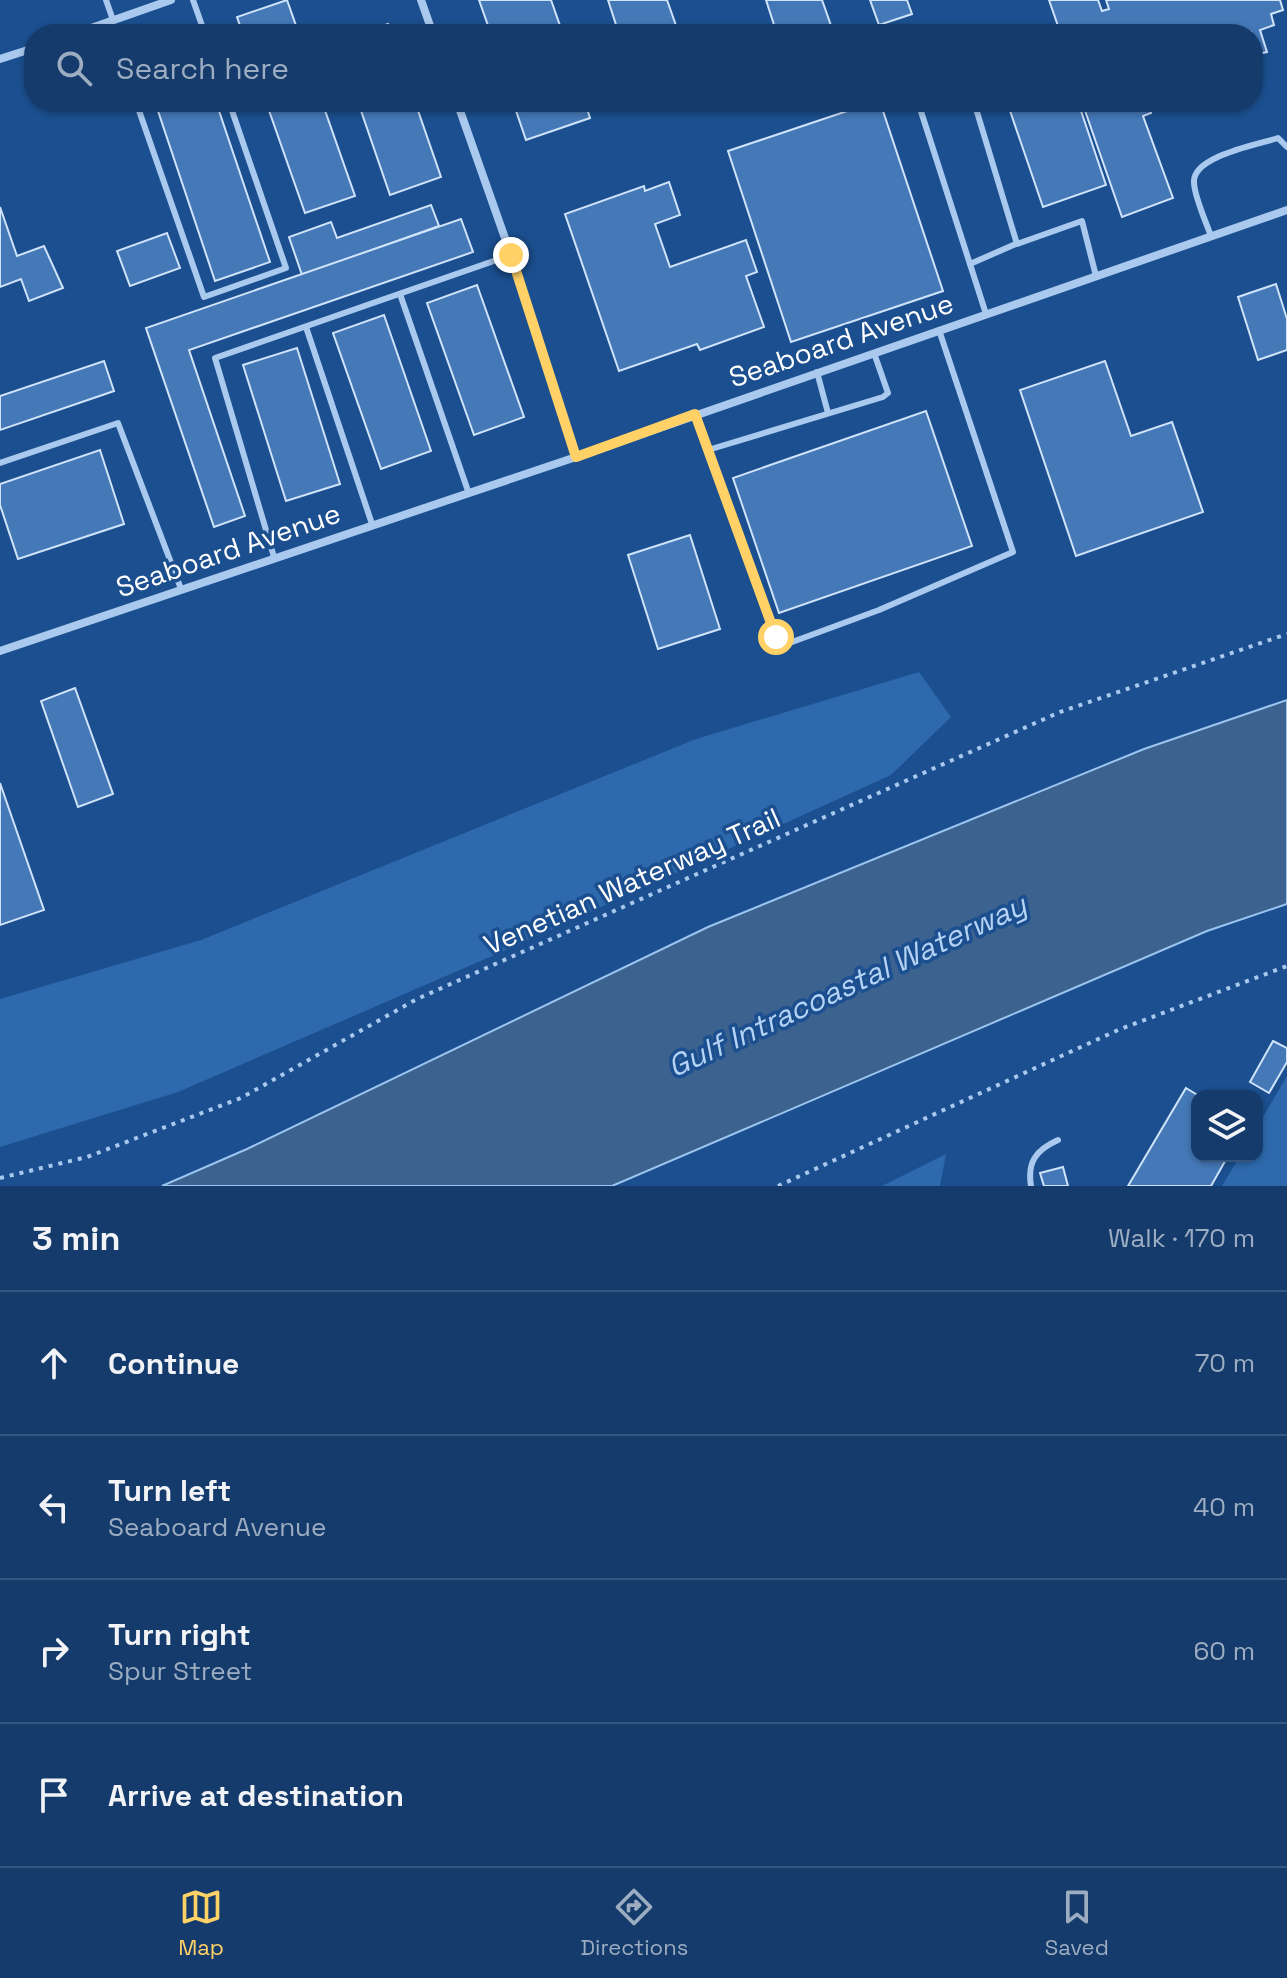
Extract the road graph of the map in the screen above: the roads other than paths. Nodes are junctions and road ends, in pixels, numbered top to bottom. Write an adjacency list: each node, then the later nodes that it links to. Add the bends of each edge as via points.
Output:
1 (106, 0): 5 (lane)
2 (171, 0): 5 (street)
3 (193, 0): 8 (lane)
4 (421, 0): 9 (street)
5 (111, 21): 6 (street); 7 (lane)
6 (102, 24)
7 (111, 24)
8 (201, 24)
9 (429, 24)
10 (24, 51): 11 (street)
11 (0, 59)
12 (139, 112): 13 (lane, via 204,297 286,268)
13 (232, 112)
14 (461, 112): 21 (street)
15 (921, 112): 22 (lane)
16 (977, 112): 20 (lane)
17 (1287, 147): 19 (lane, via 1278,138 1198,168 1194,182)
18 (1287, 210): 19 (street, Seaboard Avenue)
19 (1211, 236): 23 (street, Seaboard Avenue)
20 (1019, 243): 22 (lane); 23 (lane, via 1082,221)
21 (511, 255): 24 (lane); 33 (street)
22 (970, 264): 25 (lane)
23 (1096, 276): 25 (street, Seaboard Avenue)
24 (400, 294): 26 (lane); 35 (lane)
25 (986, 314): 27 (street, Seaboard Avenue)
26 (306, 327): 36 (lane); 37 (lane, via 215,358)
27 (939, 330): 28 (street, Seaboard Avenue); 32 (lane, via 1013,552 784,645 776,637)
28 (874, 352): 29 (street, Seaboard Avenue); 30 (lane, via 888,393)
29 (817, 372): 30 (lane); 31 (street, Seaboard Avenue)
30 (828, 413): 32 (lane)
31 (695, 414): 32 (lane); 33 (street, Seaboard Avenue)
32 (708, 450)
33 (576, 457): 35 (street, Seaboard Avenue)
34 (0, 463): 38 (lane, via 118,423)
35 (468, 491): 36 (street, Seaboard Avenue)
36 (372, 524): 37 (street, Seaboard Avenue)
37 (274, 557): 38 (street, Seaboard Avenue)
38 (181, 589): 39 (street, Seaboard Avenue)
39 (0, 651)
40 (1058, 1140): 41 (lane, via 1034,1155)
41 (1031, 1186)

